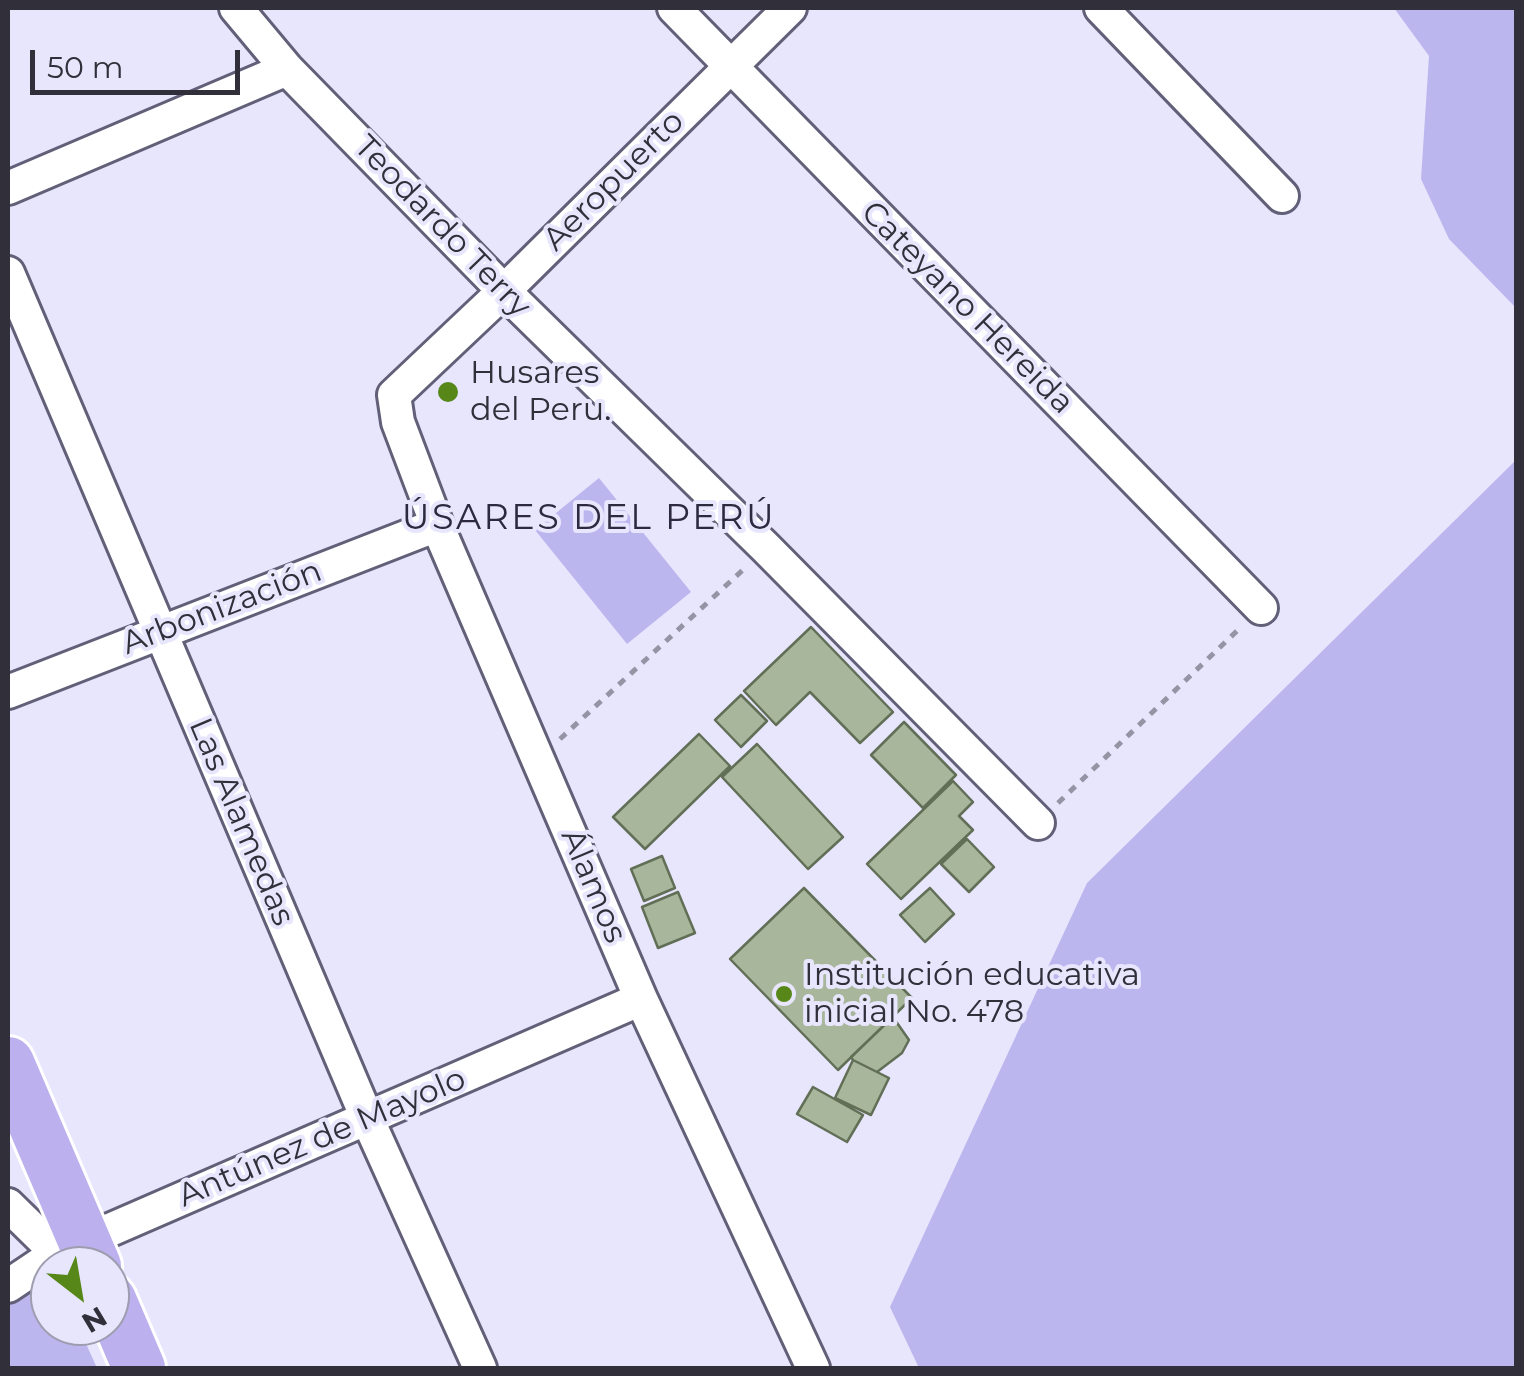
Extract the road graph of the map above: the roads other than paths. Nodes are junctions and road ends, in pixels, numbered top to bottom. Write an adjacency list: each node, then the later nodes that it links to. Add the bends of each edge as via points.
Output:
1 (236, 8): 6 (street, Teodardo Terry)
2 (674, 8): 5 (street, Cateyano Hereida)
3 (790, 8): 5 (street, Aeropuerto)
4 (1101, 8): 8 (street)
5 (729, 66): 10 (street, Aeropuerto); 13 (street, Cateyano Hereida)
6 (287, 68): 7 (street); 10 (street, Teodardo Terry)
7 (8, 188)
8 (1282, 196)
9 (8, 273): 14 (street, Las Alamedas)
10 (504, 291): 11 (street, Aeropuerto); 16 (street, Teodardo Terry)
11 (394, 394): 12 (street, Álamos, via 398,422)
12 (438, 525): 14 (street, Arbonización); 17 (street, Álamos)
13 (1262, 608)
14 (161, 632): 15 (street, Arbonización); 19 (street, Las Alamedas)
15 (8, 692)
16 (1038, 822)
17 (641, 999): 19 (street, Antúnez de Mayolo); 27 (street, Álamos)
18 (8, 1062): 24 (main road)
19 (366, 1118): 25 (street, Antúnez de Mayolo); 26 (street, Las Alamedas)
20 (8, 1137): 23 (main road)
21 (8, 1206): 22 (street)
22 (62, 1246)
23 (69, 1246)
24 (72, 1246)
25 (96, 1246)
26 (480, 1368)
27 (813, 1368)

